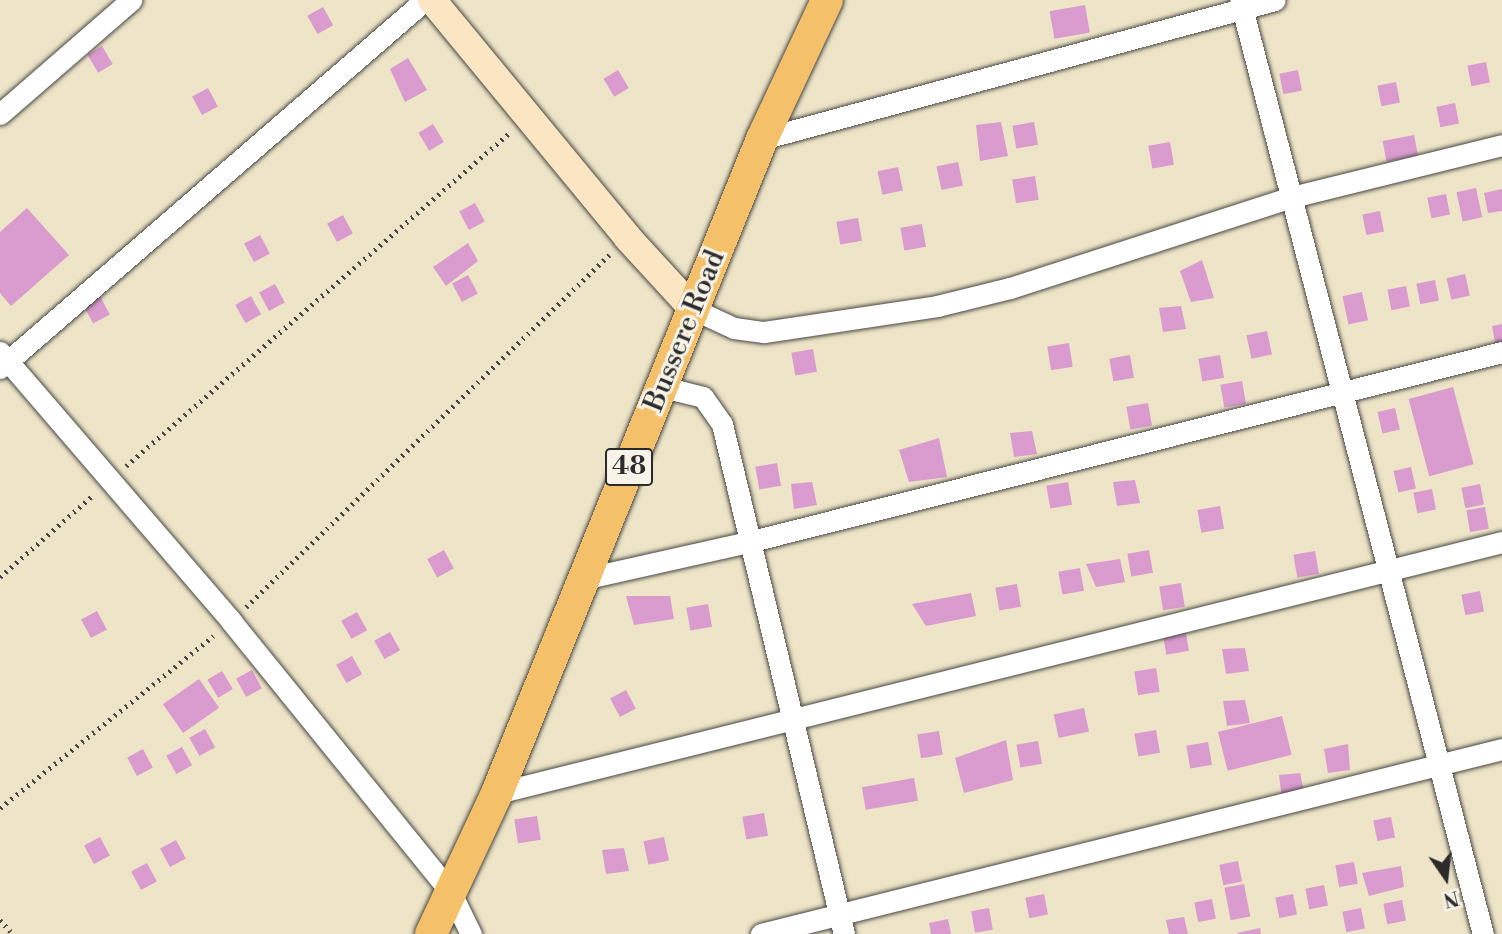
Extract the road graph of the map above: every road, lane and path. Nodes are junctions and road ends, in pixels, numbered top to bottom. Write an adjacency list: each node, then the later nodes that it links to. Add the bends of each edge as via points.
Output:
1 (131, 0): 7 (street)
2 (425, 0): 15 (street)
3 (432, 0): 8 (street)
4 (827, 0): 9 (main road, Bussere Road / 48)
5 (1275, 0): 6 (street)
6 (1241, 4): 9 (street); 11 (street)
7 (0, 114)
8 (527, 117): 12 (street); 18 (path)
9 (762, 139): 13 (main road, Bussere Road / 48)
10 (1502, 145): 11 (street)
11 (1292, 197): 13 (street, via 1010,288 937,306 764,332 734,328); 17 (street)
12 (628, 238): 13 (street); 24 (path)
13 (693, 309): 16 (main road, Bussere Road / 48)
14 (1502, 352): 17 (street)
15 (3, 361): 18 (street)
16 (663, 387): 19 (street, via 703,397 713,406 722,424); 23 (main road, Bussere Road / 48)
17 (1344, 392): 19 (street); 21 (street)
18 (110, 480): 22 (path); 24 (street)
19 (748, 542): 23 (street); 25 (street)
20 (1502, 542): 21 (street)
21 (1388, 570): 25 (street); 27 (street)
22 (0, 577)
23 (583, 579): 28 (main road, Bussere Road / 48)
24 (231, 621): 29 (path); 30 (street)
25 (790, 721): 28 (street); 32 (street)
26 (1502, 749): 27 (street)
27 (1439, 765): 32 (street); 37 (street)
28 (496, 793): 30 (main road, Bussere Road / 48)
29 (0, 808)
30 (451, 893): 34 (main road, Bussere Road / 48); 35 (street)
31 (0, 920): 33 (path)
32 (842, 925): 36 (street)
33 (13, 934)
34 (431, 934)
35 (471, 934)
36 (761, 934)
37 (1483, 934)

